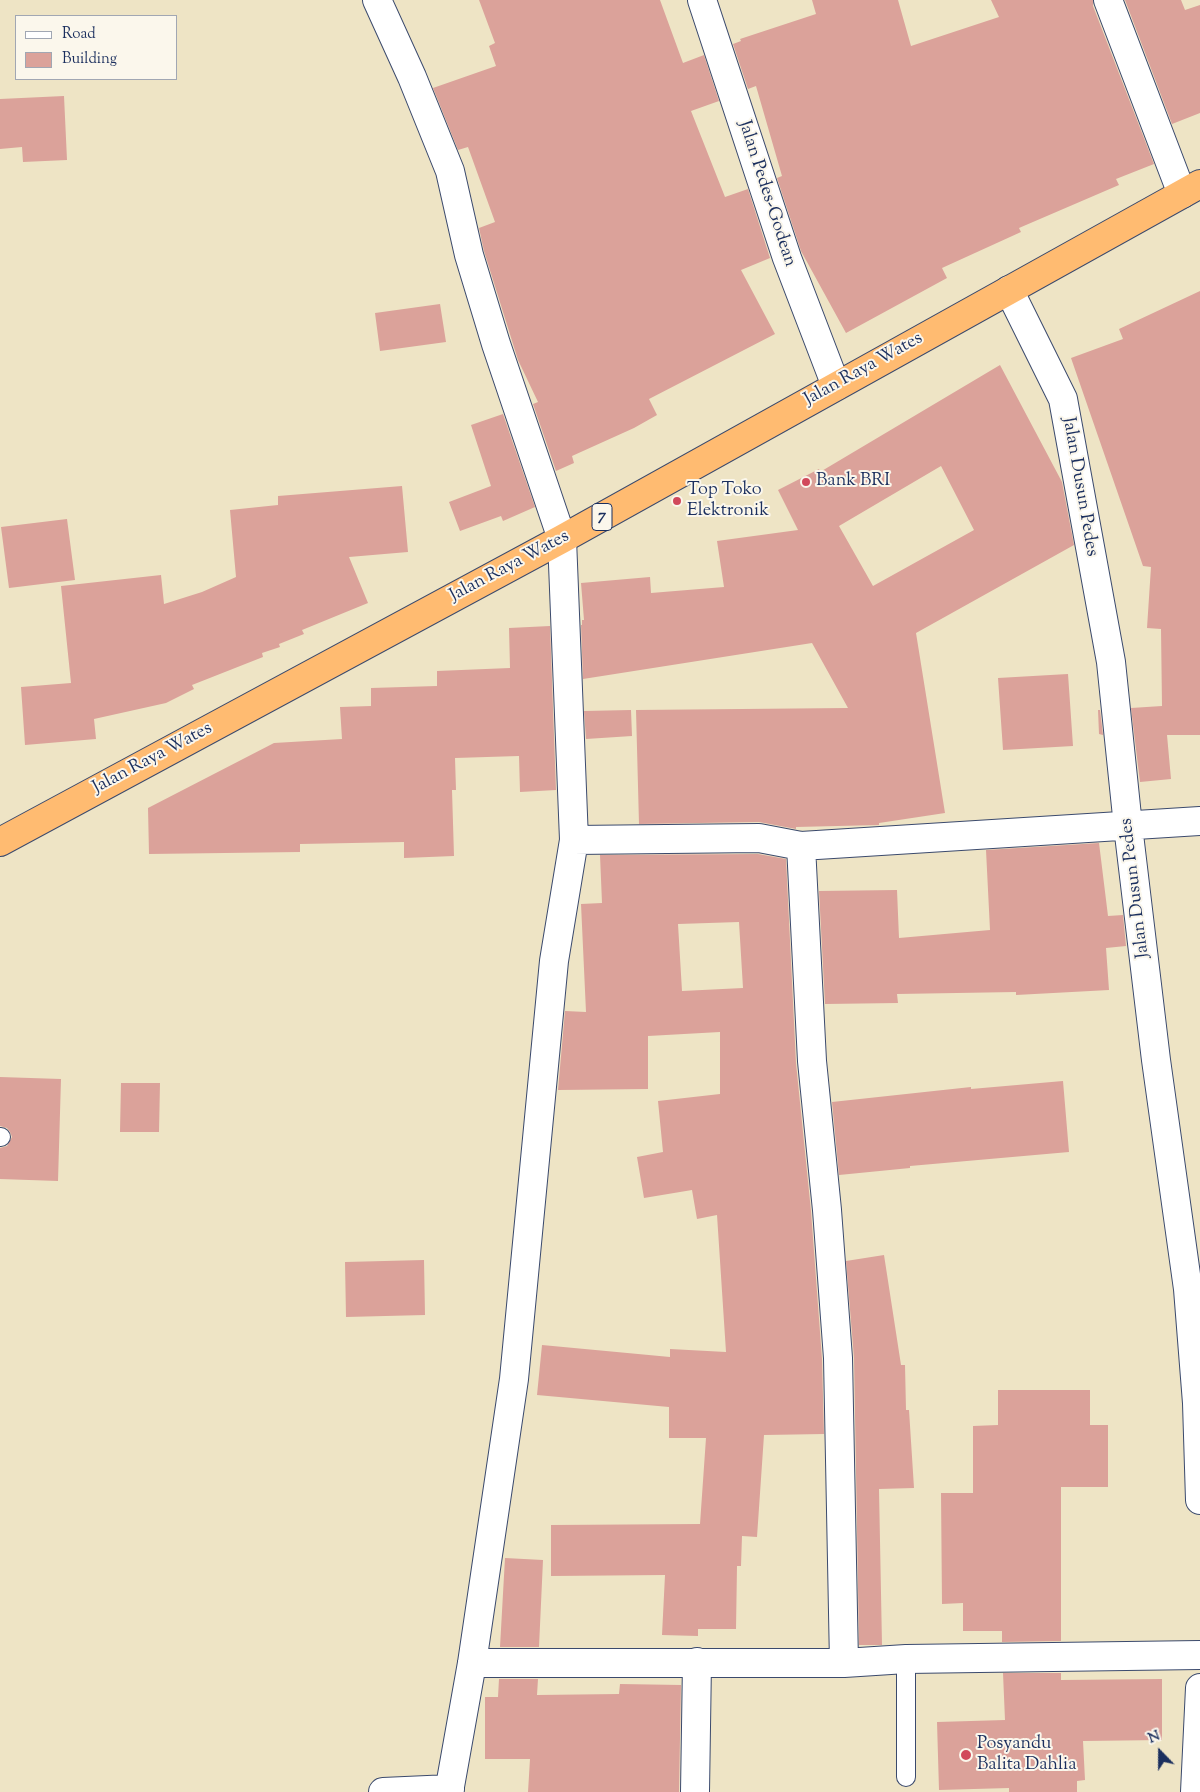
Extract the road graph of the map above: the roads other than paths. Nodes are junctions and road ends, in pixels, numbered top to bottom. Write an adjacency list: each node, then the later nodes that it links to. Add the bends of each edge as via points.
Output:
1 (377, 0): 7 (street, via 450,171 469,255 496,344)
2 (702, 0): 6 (street, Jalan Pedes-Godean, via 786,258)
3 (1108, 0): 4 (street, via 1120,35)
4 (1191, 189): 5 (highway, Jalan Raya Wates / 7)
5 (1009, 290): 6 (highway, Jalan Raya Wates / 7); 9 (street, Jalan Dusun Pedes, via 1063,399 1111,662)
6 (836, 386): 7 (highway, Jalan Raya Wates / 7)
7 (562, 539): 10 (street); 11 (highway, Jalan Raya Wates / 7)
8 (1200, 821): 9 (street)
9 (1128, 826): 12 (street); 13 (street, Jalan Dusun Pedes, via 1156,1060)
10 (574, 840): 12 (street, via 758,838); 18 (street, via 554,961 514,1379)
11 (0, 842)
12 (801, 846): 19 (street, via 812,1061 838,1358)
13 (1194, 1288): 14 (street, Jalan Dusun Pedes)
14 (1200, 1500)
15 (1200, 1655): 16 (street)
16 (906, 1660): 19 (street); 21 (lane)
17 (697, 1662): 18 (street); 19 (street); 24 (street)
18 (472, 1663): 22 (street)
19 (844, 1663)
20 (1200, 1688): 25 (street)
21 (906, 1777)
22 (450, 1790): 23 (street)
23 (383, 1792)
24 (695, 1792)
25 (1195, 1792)

